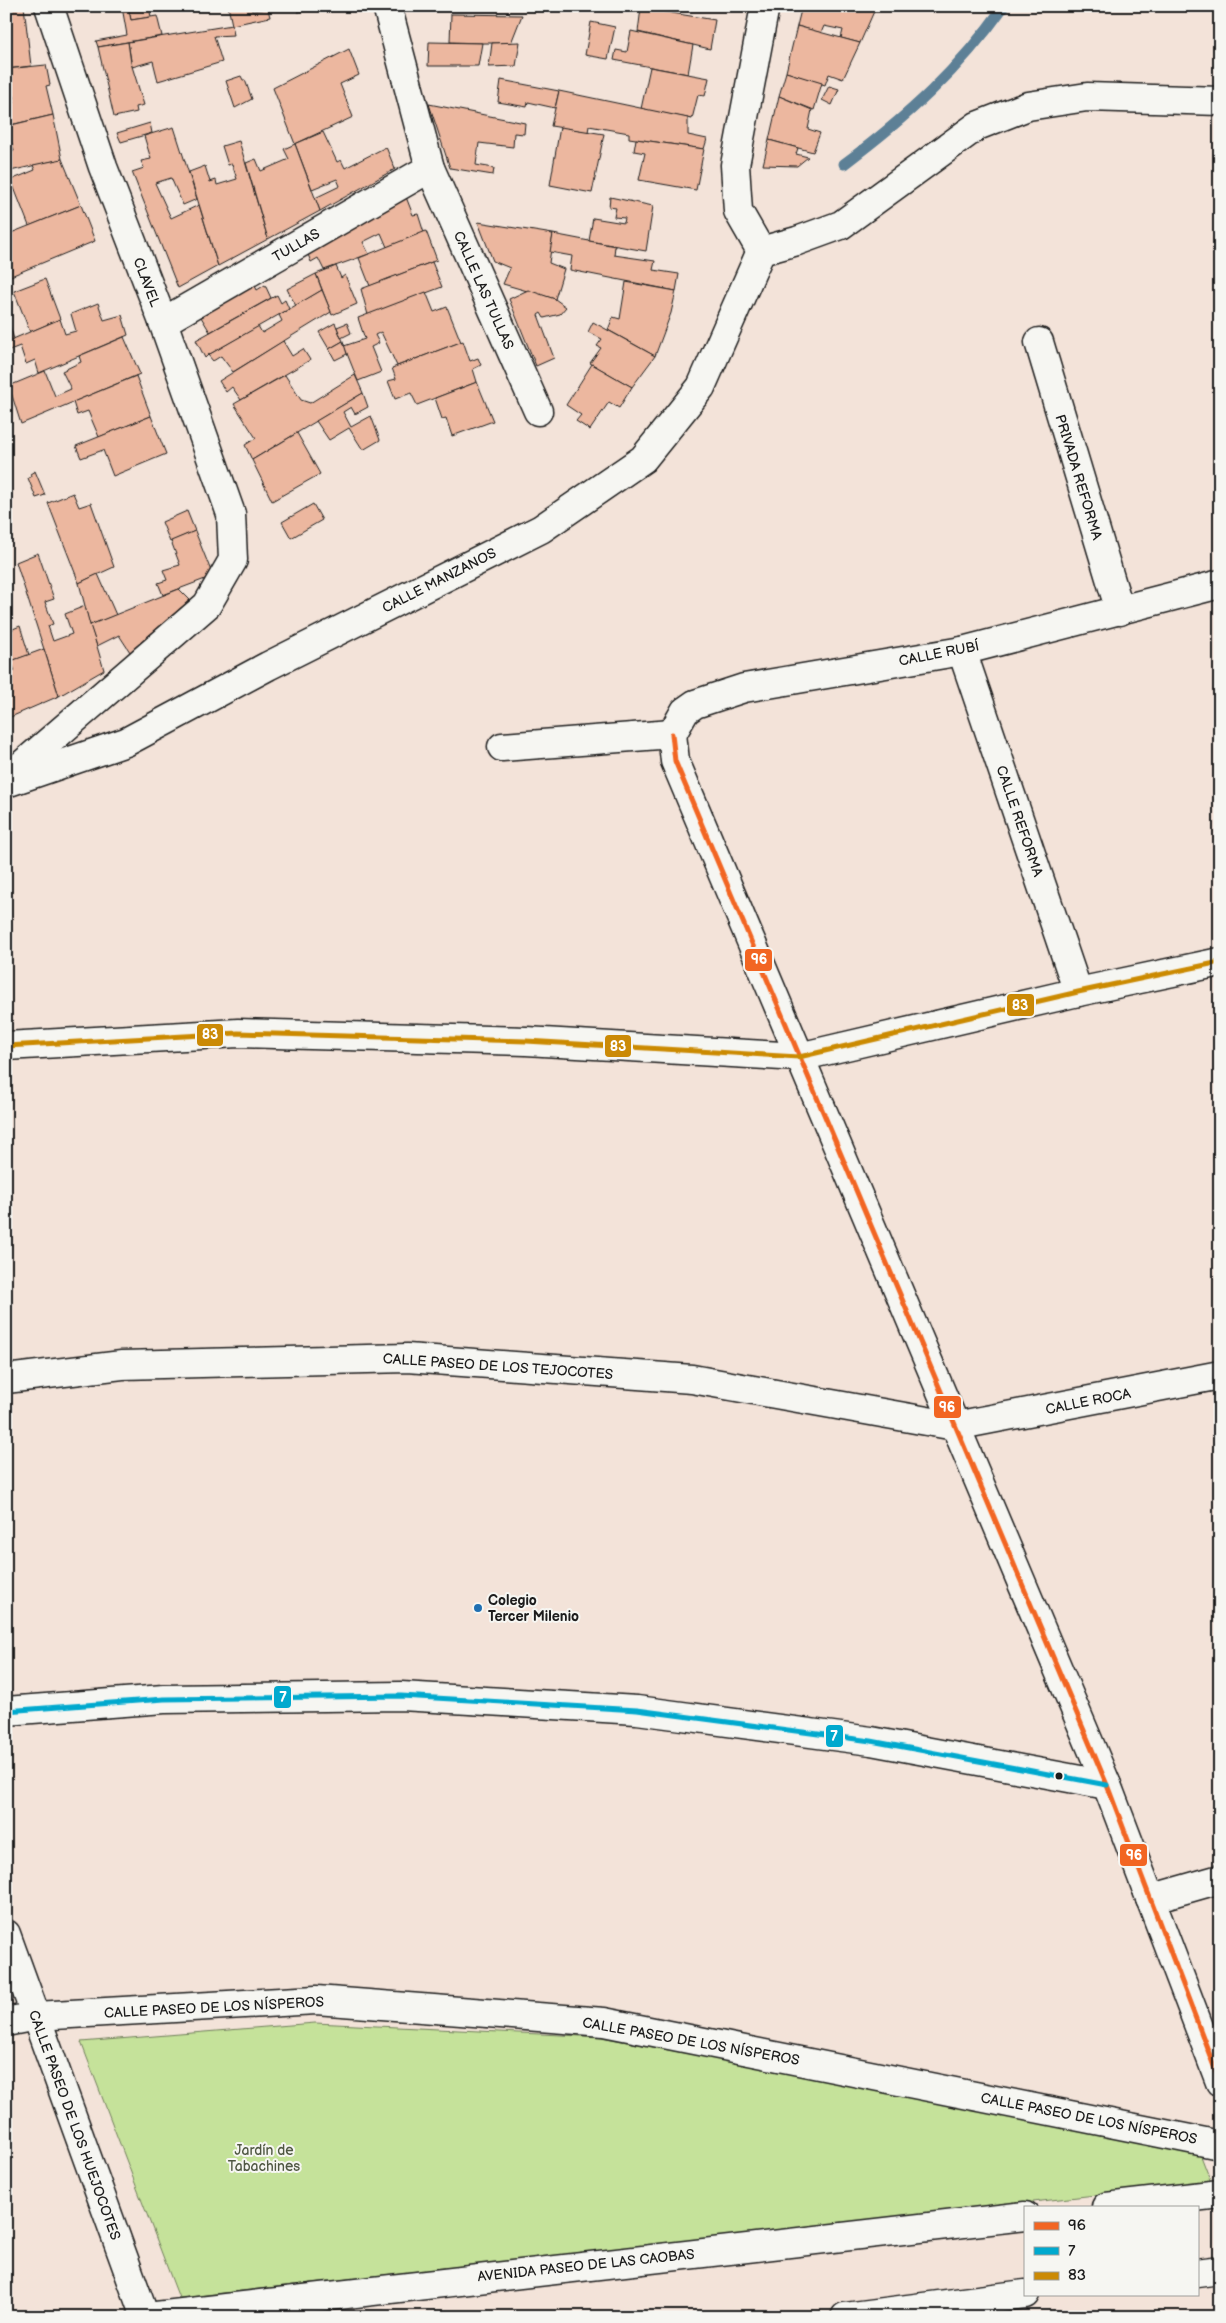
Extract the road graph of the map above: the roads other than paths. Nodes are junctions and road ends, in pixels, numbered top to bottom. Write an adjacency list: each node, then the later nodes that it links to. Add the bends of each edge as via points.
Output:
1 (49, 6): 7 (street, CLAVEL, via 103,167)
2 (387, 6): 5 (street, CALLE LAS TULLAS)
3 (764, 6): 6 (street, via 735,166 738,211)
4 (1220, 101): 6 (street, via 1087,97 1028,106 977,126 840,225)
5 (430, 168): 7 (street, TULLAS); 9 (street, CALLE LAS TULLAS)
6 (761, 251): 16 (street, CALLE MANZANOS, via 701,387 643,459 541,529 268,666 126,742)
7 (163, 322): 15 (street, CLAVEL, via 231,514 233,560 207,605)
8 (1039, 342): 11 (street, PRIVADA REFORMA)
9 (538, 411)
10 (1220, 584): 11 (street, CALLE RUBÍ)
11 (1120, 612): 12 (street, CALLE RUBÍ)
12 (962, 650): 13 (street, CALLE RUBÍ, via 744,688 695,704 684,711); 18 (street, CALLE REFORMA)
13 (672, 734): 14 (street); 20 (street, via 675,761)
14 (502, 747)
15 (6, 779)
16 (6, 783)
17 (1220, 962): 18 (street)
18 (1078, 992): 20 (street)
19 (6, 1046): 20 (street, via 238,1033 526,1041)
20 (800, 1057): 23 (street)
21 (1220, 1375): 23 (street, CALLE ROCA)
22 (6, 1379): 23 (street, CALLE PASEO DE LOS TEJOCOTES, via 122,1365 407,1358 692,1379)
23 (956, 1426): 25 (street)
24 (6, 1711): 25 (street, via 164,1698 401,1696 637,1710 871,1741)
25 (1107, 1785): 27 (street)
26 (1220, 1879): 27 (street)
27 (1150, 1899): 31 (street)
28 (6, 1934): 29 (street, CALLE PASEO DE LOS HUEJOCOTES)
29 (36, 2016): 30 (street, CALLE PASEO DE LOS NÍSPEROS); 32 (street, CALLE PASEO DE LOS NÍSPEROS, via 316,2000 604,2022); 39 (street, CALLE PASEO DE LOS HUEJOCOTES)
30 (6, 2022)
31 (1220, 2082)
32 (1220, 2144)
33 (1220, 2194): 34 (street)
34 (1115, 2206)
35 (1024, 2216): 39 (street, AVENIDA PASEO DE LAS CAOBAS)
36 (1220, 2270): 37 (street)
37 (1198, 2273)
38 (1024, 2294): 40 (street)
39 (146, 2317)
40 (844, 2317)

